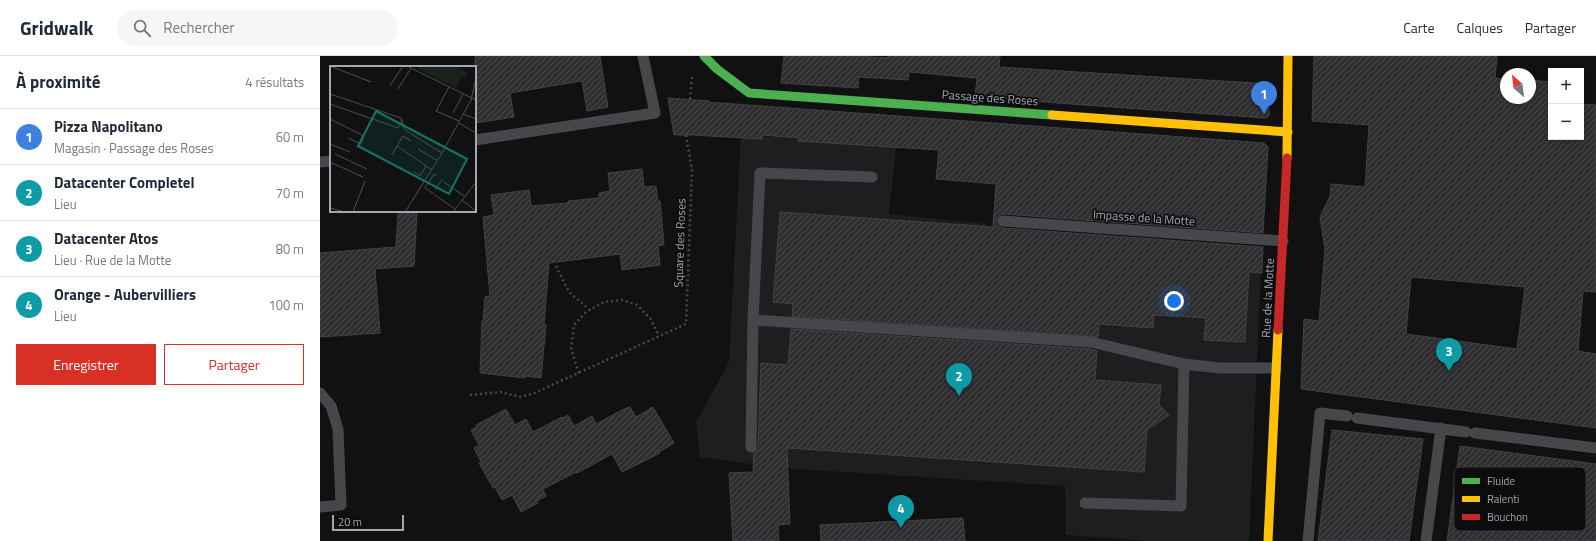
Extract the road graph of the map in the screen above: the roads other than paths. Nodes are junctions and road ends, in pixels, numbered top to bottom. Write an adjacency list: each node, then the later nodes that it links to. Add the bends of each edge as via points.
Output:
1 (643, 56): 5 (lane, via 655,113)
2 (704, 56): 4 (street, Passage des Roses, via 749,93)
3 (1288, 56): 4 (street, Rue de la Motte)
4 (1288, 132): 10 (street, Rue de la Motte)
5 (476, 140)
6 (330, 161): 7 (lane)
7 (320, 162)
8 (872, 177): 11 (lane, via 760,173)
9 (1003, 221): 10 (lane, Impasse de la Motte)
10 (1283, 241): 13 (street, Rue de la Motte)
11 (754, 320): 12 (lane, via 1091,342); 16 (lane)
12 (1184, 364): 13 (lane, via 1220,368); 18 (lane, via 1181,506)
13 (1276, 368): 20 (street, Rue de la Motte)
14 (320, 393): 19 (lane, via 331,406 338,429 341,505)
15 (1441, 428): 17 (lane); 21 (lane, via 1320,413); 22 (lane)
16 (751, 447)
17 (1596, 448)
18 (1084, 503)
19 (320, 507)
20 (1268, 541)
21 (1308, 541)
22 (1426, 541)

